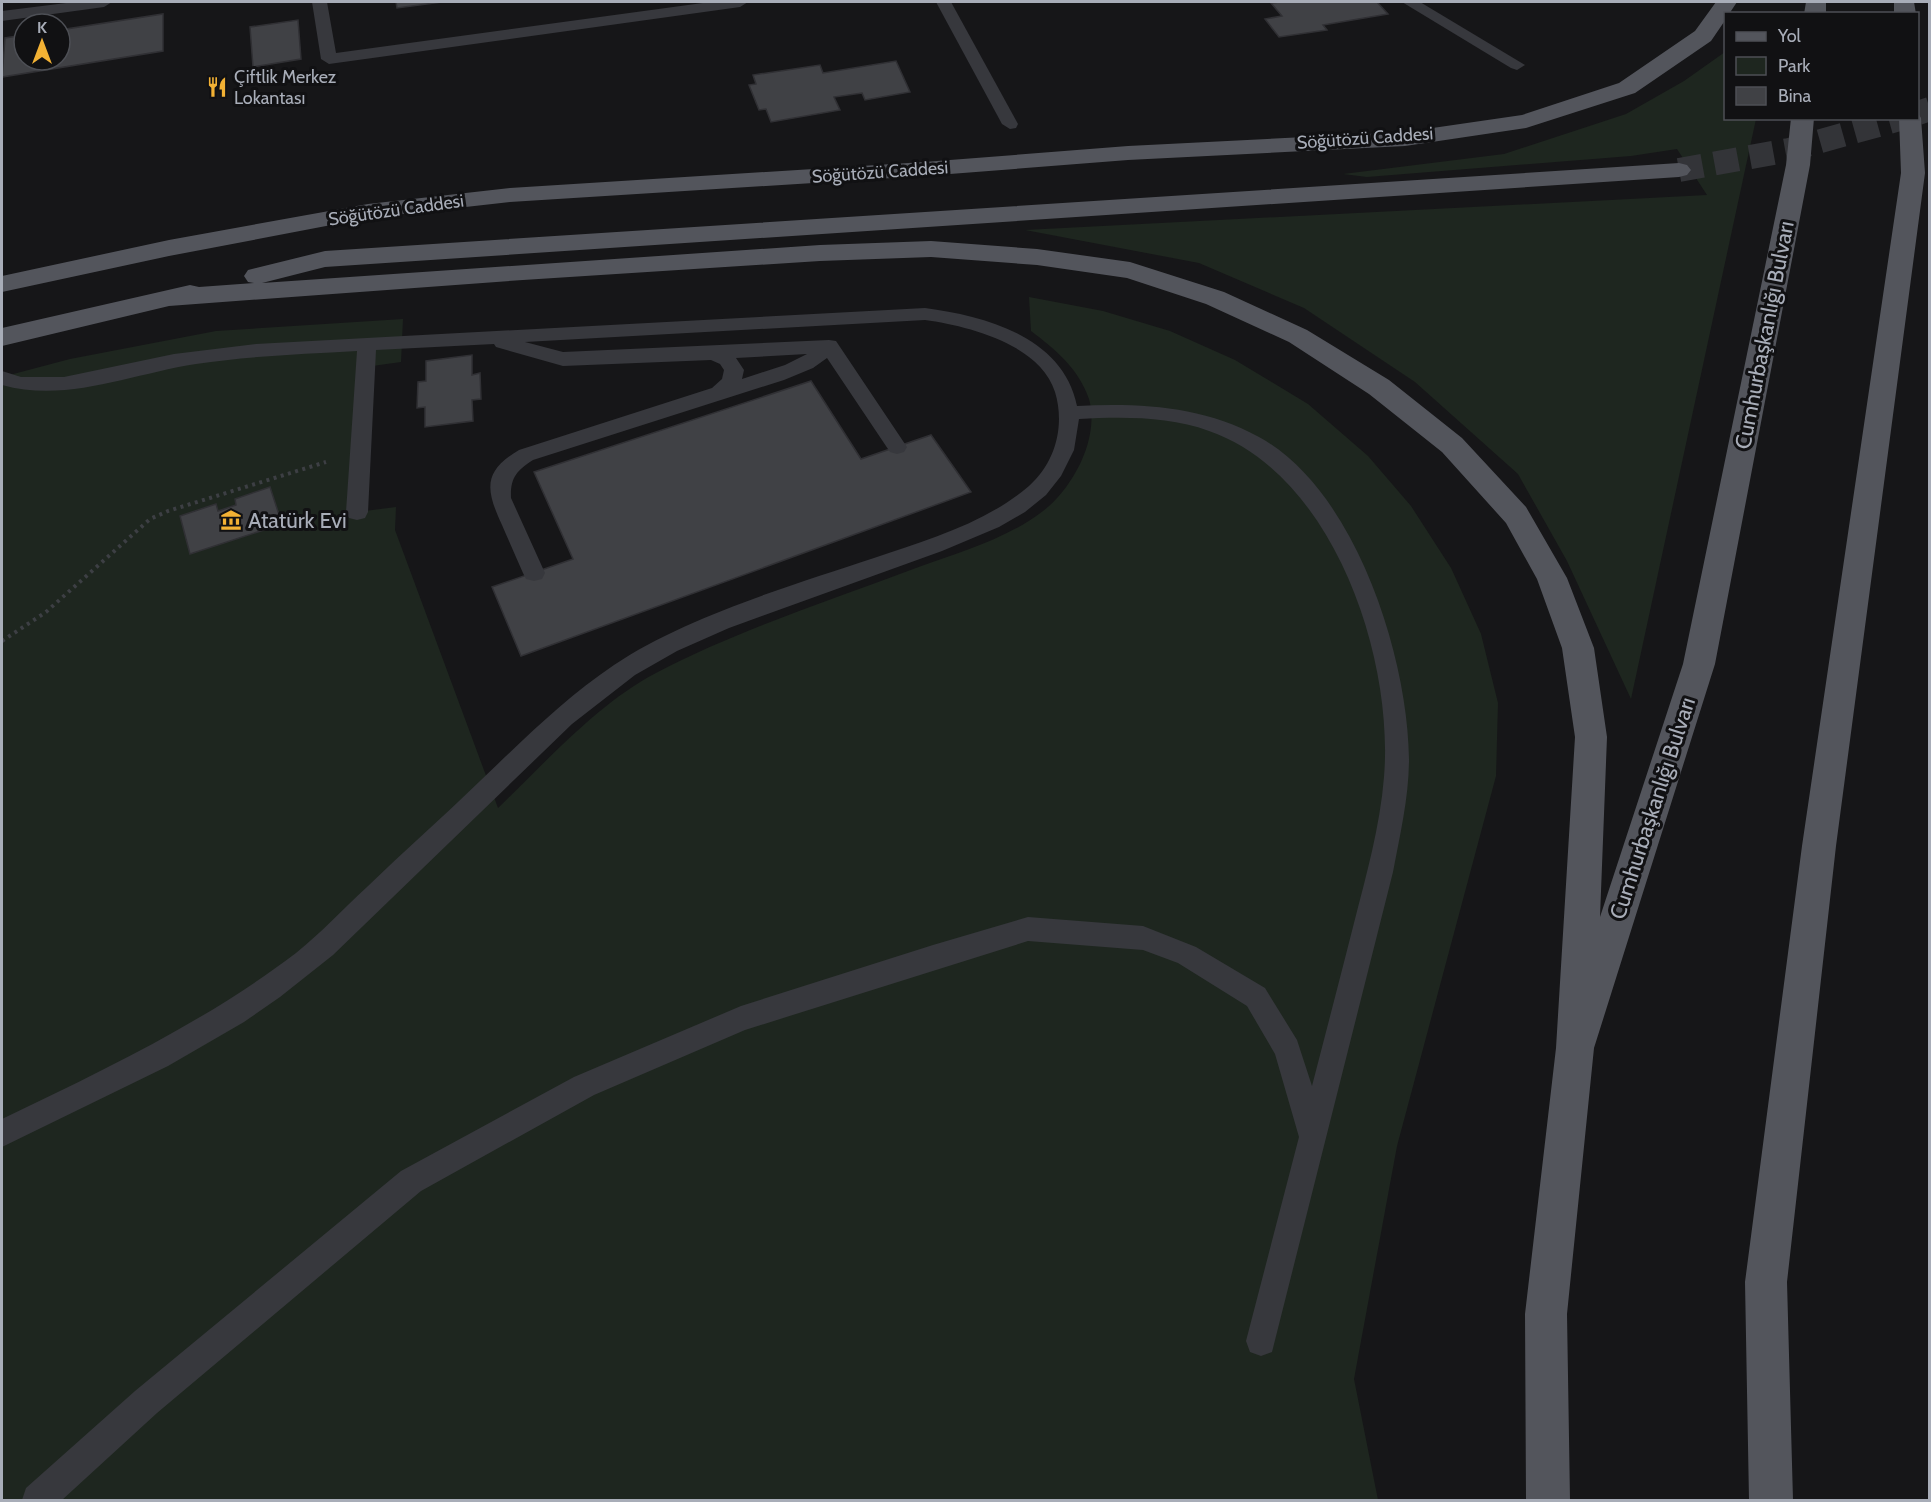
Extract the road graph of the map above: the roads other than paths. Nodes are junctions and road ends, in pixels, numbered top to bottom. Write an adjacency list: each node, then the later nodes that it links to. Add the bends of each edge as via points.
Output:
1 (104, 2): 7 (lane)
2 (319, 2): 3 (lane, via 329,59)
3 (740, 2)
4 (943, 2): 11 (lane)
5 (1410, 2): 8 (lane)
6 (1726, 2): 13 (main road, Söğütözü Caddesi, via 1703,36 1627,88 1526,121 1405,139 1140,152 510,195 368,211)
7 (2, 16)
8 (1517, 65)
9 (1803, 120): 27 (main road, Cumhurbaşkanlığı Bulvarı, via 1798,165 1699,664)
10 (1910, 120): 33 (main road, via 1913,173 1821,835 1766,1282)
11 (1010, 124)
12 (1679, 170): 14 (main road, Söğütözü Caddesi, via 325,259)
13 (2, 284)
14 (169, 298): 16 (main road, Söğütözü Caddesi); 27 (main road, via 523,272 931,249 1037,256 1130,270 1215,298 1298,336 1379,387 1452,445 1516,515 1552,578 1578,648 1591,737)
15 (834, 319): 17 (lane); 19 (lane); 23 (lane, via 925,314 951,316 999,331 1036,354 1051,369 1069,402)
16 (2, 337)
17 (488, 338): 18 (lane); 20 (lane, via 563,359)
18 (367, 344): 21 (lane, via 213,354 65,384 25,384); 25 (lane)
19 (829, 346): 20 (lane); 22 (lane, via 818,358 801,366); 24 (lane)
20 (713, 353): 22 (lane, via 727,359 734,370 731,382)
21 (2, 378)
22 (719, 393): 26 (lane, via 525,455 511,463 502,474 501,498)
23 (1069, 412): 28 (lane, via 1070,425 1057,467 1027,500 959,534 702,629 640,660 582,700 307,960 248,1004 185,1043); 29 (lane, via 1175,413 1250,440 1287,467 1315,496 1342,543 1374,618 1395,713 1397,763 1391,816)
24 (897, 447)
25 (357, 512)
26 (534, 573)
27 (1575, 1048): 32 (main road, Cumhurbaşkanlığı Bulvarı, via 1546,1314)
28 (2, 1133)
29 (1313, 1137): 30 (lane); 31 (lane, via 1287,1049 1256,997 1187,955 1143,938 1029,929 1018,932 741,1019 584,1086 411,1181 146,1402)
30 (1261, 1341)
31 (38, 1500)
32 (1548, 1500)
33 (1771, 1500)

